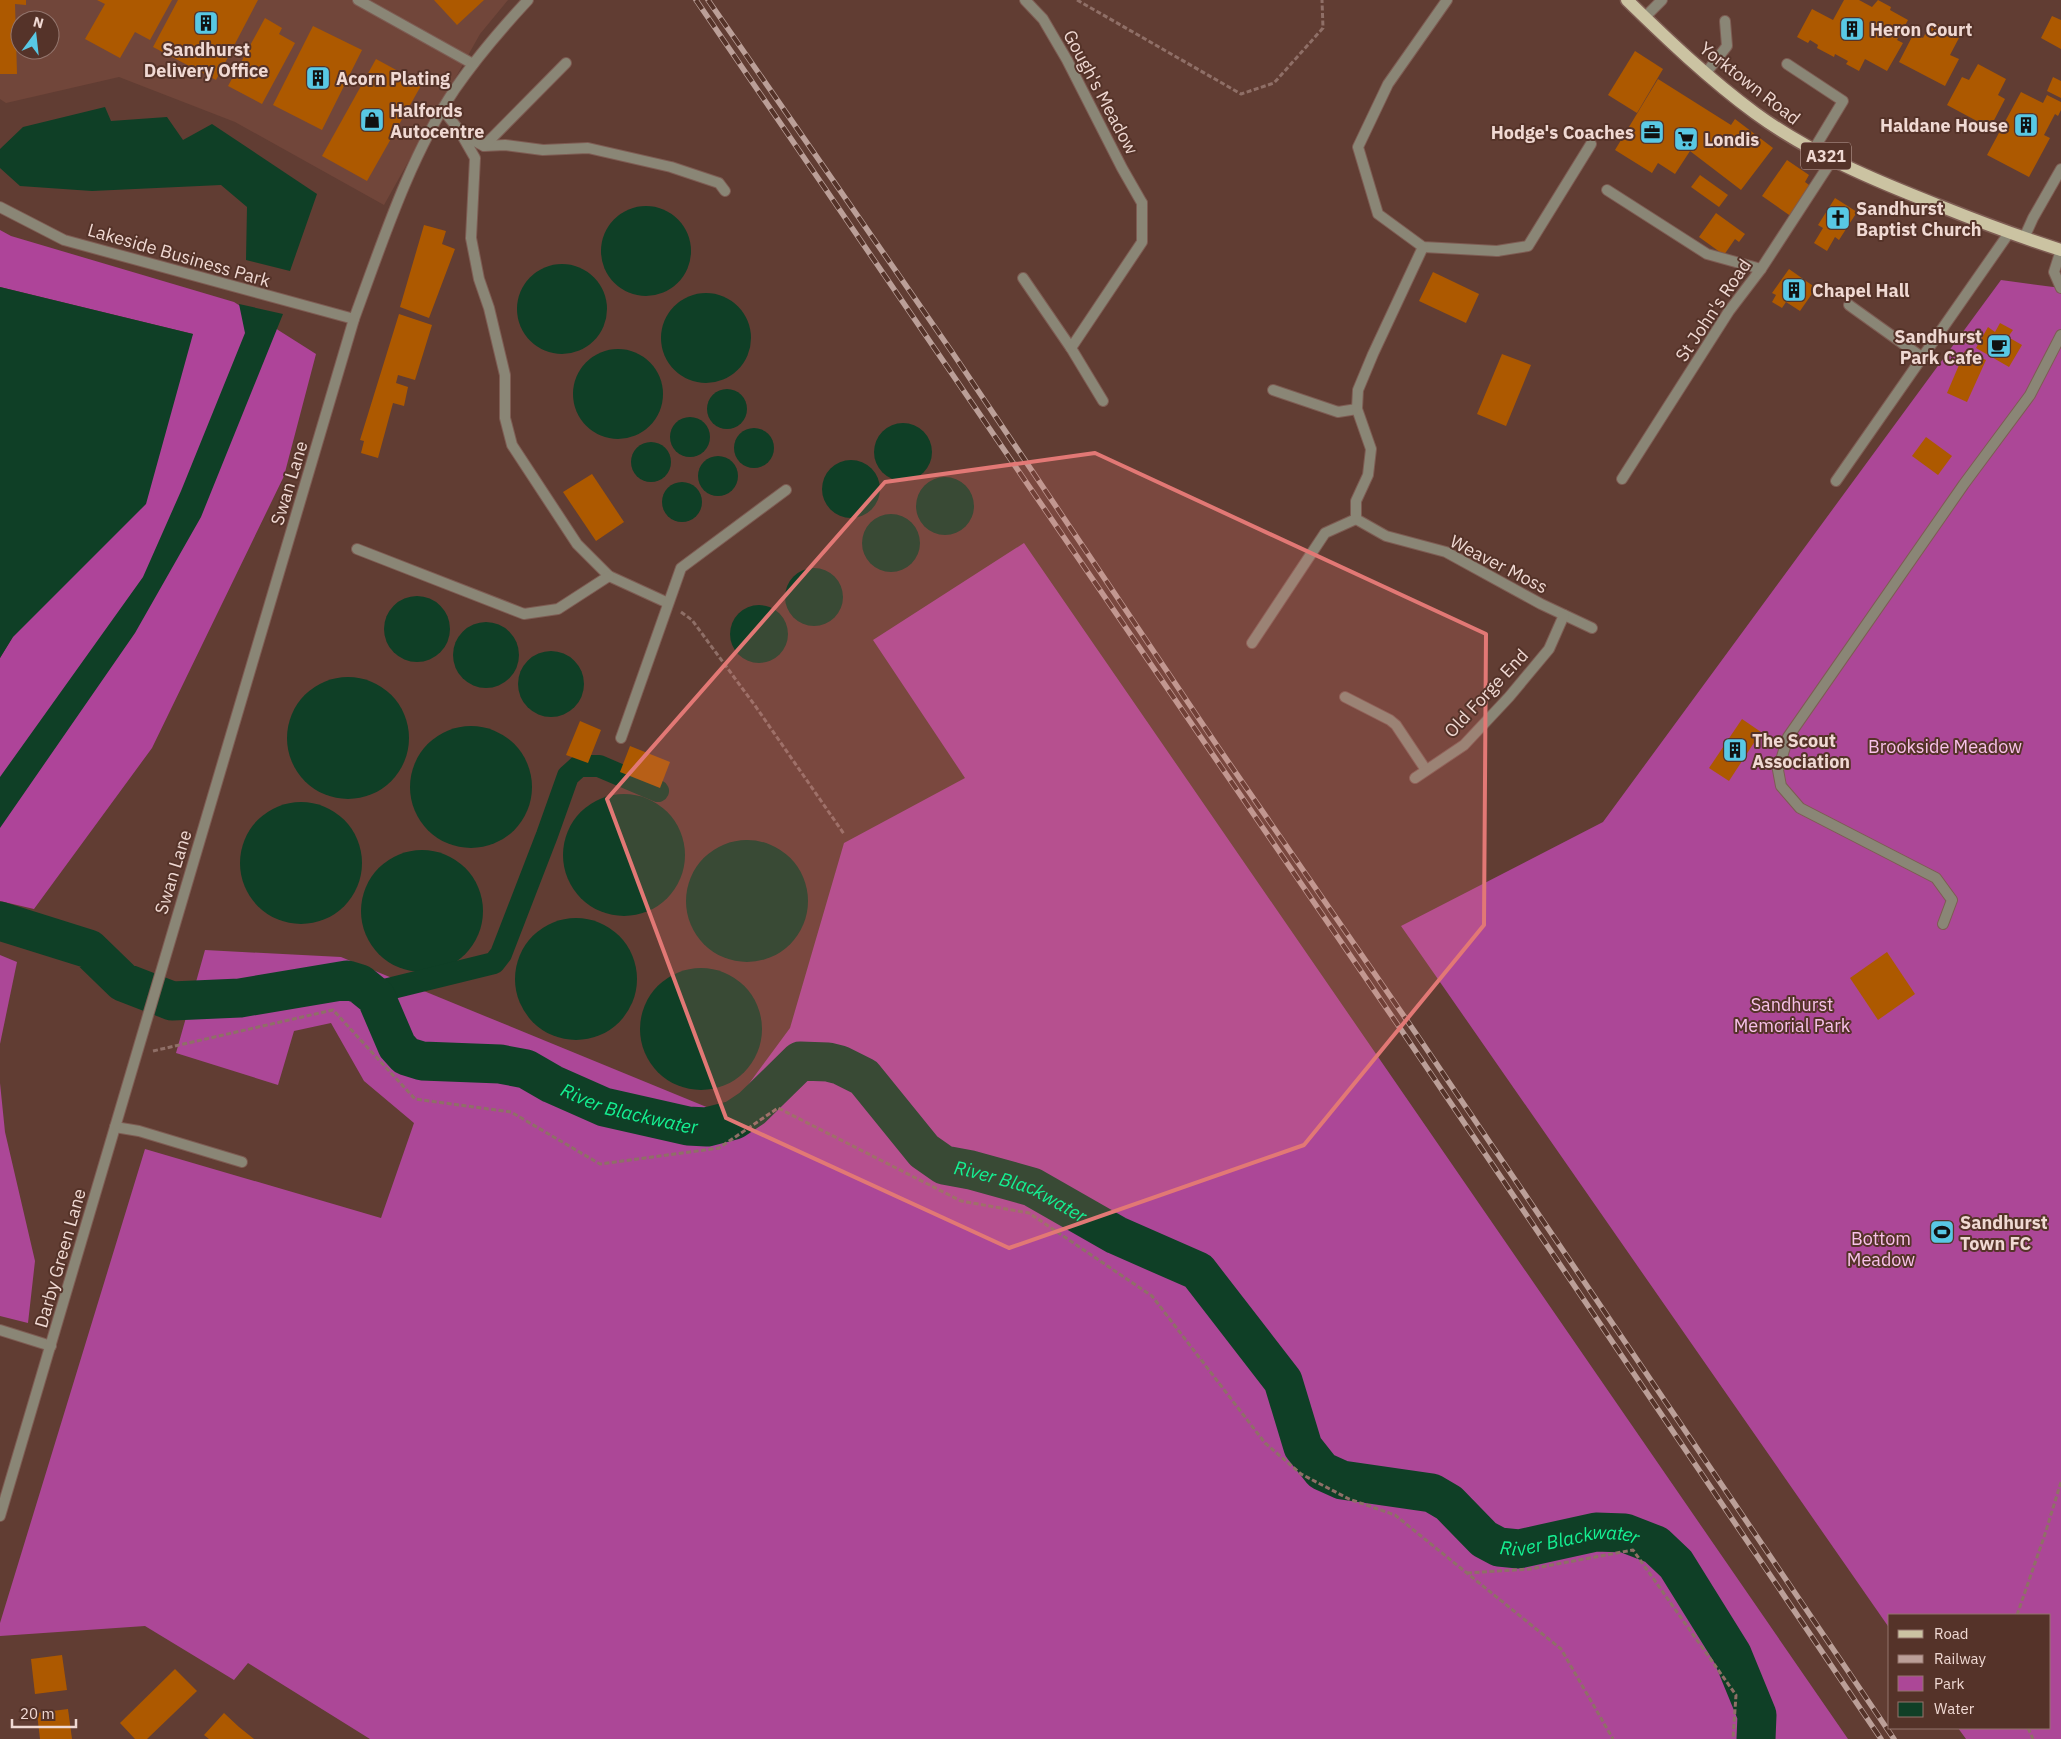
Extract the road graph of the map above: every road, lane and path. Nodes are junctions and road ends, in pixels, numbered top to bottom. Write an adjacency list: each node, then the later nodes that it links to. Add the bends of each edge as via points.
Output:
1 (358, 0): 12 (street)
2 (528, 0): 12 (street, Swan Lane)
3 (1025, 0): 35 (street, Gough's Meadow, via 1043,19 1058,43 1142,204 1142,242)
4 (1077, 0): 5 (path, via 1241,94 1274,82 1323,28)
5 (1322, 0)
6 (1447, 0): 27 (street, via 1388,84 1358,147 1378,214)
7 (1627, 0): 9 (main road, Yorktown Road / A321)
8 (1662, 0): 9 (street)
9 (1645, 17): 14 (main road, Yorktown Road / A321)
10 (1725, 21): 14 (street, via 1727,46)
11 (566, 63): 18 (street)
12 (473, 64): 15 (street, Swan Lane)
13 (1787, 64): 19 (street, via 1843,101)
14 (1706, 73): 19 (main road, Yorktown Road / A321, via 1756,114)
15 (443, 110): 16 (street); 33 (street, Swan Lane, via 395,210)
16 (461, 134): 18 (street); 45 (street, via 475,158 471,238 505,375 505,418 512,445 577,544)
17 (1591, 144): 27 (street, via 1528,246 1497,251)
18 (484, 146): 23 (street, via 543,150 588,148 671,167 720,183)
19 (1814, 150): 20 (main road, Yorktown Road / A321)
20 (1832, 160): 25 (main road, Yorktown Road / A321); 29 (street, St John's Road)
21 (2061, 169): 26 (street)
22 (1608, 190): 29 (street, via 1707,254)
23 (725, 191)
24 (0, 207): 33 (street, Lakeside Business Park, via 64,240)
25 (2009, 233): 26 (main road, Yorktown Road / A321); 36 (street)
26 (2024, 238): 28 (main road, Yorktown Road / A321)
27 (1424, 247): 39 (street, via 1372,354 1358,390)
28 (2061, 250): 31 (street, via 2054,272)
29 (1761, 269): 40 (street, St John's Road, via 1729,311)
30 (1023, 278): 35 (street)
31 (2061, 288)
32 (1849, 305): 36 (street)
33 (354, 319): 56 (street, Swan Lane)
34 (2061, 335): 55 (street, via 2030,395 1788,737 1778,770 1780,786 1800,808 1936,878 1952,900)
35 (1071, 348): 38 (street)
36 (1923, 358): 41 (street)
37 (1273, 390): 39 (street, via 1338,412)
38 (1103, 401)
39 (1357, 409): 43 (street, via 1371,449 1368,475 1356,500)
40 (1622, 479)
41 (1836, 481)
42 (786, 490): 46 (street, via 681,568)
43 (1356, 518): 47 (street, Weaver Moss, via 1386,536 1446,552); 49 (street, via 1325,533)
44 (357, 549): 45 (street, via 524,614 558,609)
45 (609, 576): 46 (street)
46 (668, 603): 51 (street); 54 (path, via 692,620)
47 (1564, 615): 48 (street, Weaver Moss); 52 (street, Old Forge End, via 1549,648 1509,697 1464,744)
48 (1592, 628)
49 (1252, 643)
50 (1345, 697): 52 (street, via 1396,725)
51 (622, 738)
52 (1426, 770): 53 (street, Old Forge End)
53 (1415, 778)
54 (844, 834)
55 (1943, 924)
56 (151, 1009): 57 (street, Darby Green Lane)
57 (137, 1054): 58 (street, Darby Green Lane); 64 (path, via 333,1010 415,1098 511,1112 600,1164 719,1148 778,1108 961,1201 1029,1213 1152,1296 1265,1443 1300,1474 1349,1499 1395,1515)
58 (115, 1127): 59 (street, via 139,1131); 61 (street, Darby Green Lane)
59 (242, 1162)
60 (0, 1330): 61 (street)
61 (51, 1346): 63 (street, Darby Green Lane)
62 (2061, 1482): 65 (path)
63 (0, 1516)
64 (1467, 1573): 66 (path, via 1561,1648); 67 (path, via 1530,1569 1633,1550 1736,1695)
65 (2017, 1614)
66 (1613, 1739)
67 (1733, 1739)

